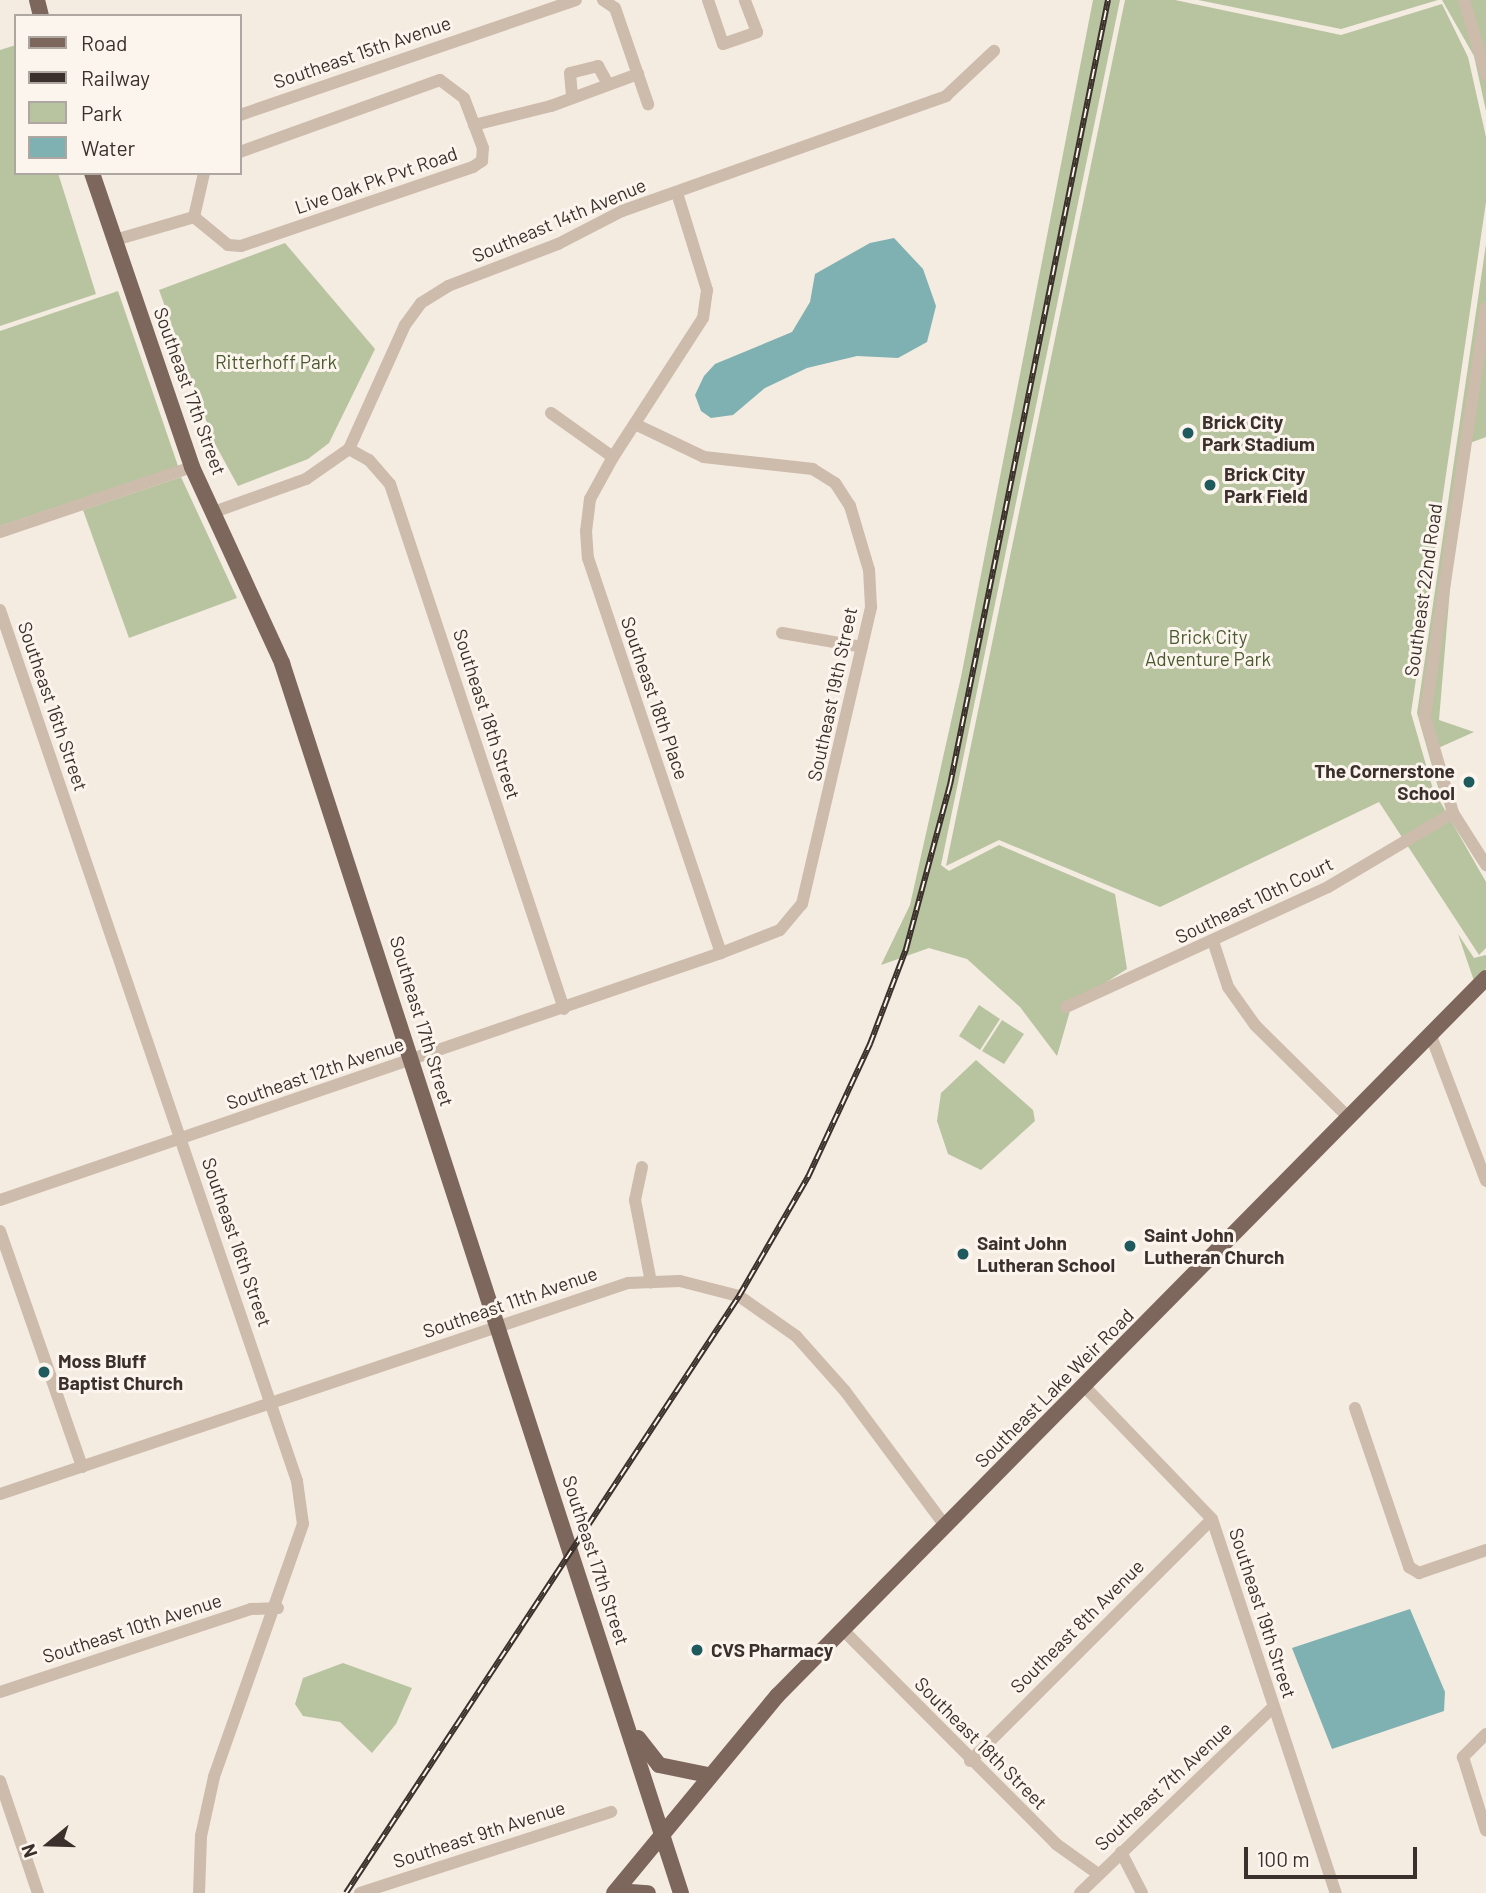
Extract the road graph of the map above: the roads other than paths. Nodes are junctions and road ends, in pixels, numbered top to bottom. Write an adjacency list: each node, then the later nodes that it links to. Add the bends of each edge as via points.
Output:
1 (576, 0): 12 (street, Southeast 15th Avenue)
2 (603, 0): 7 (street, via 615,8)
3 (708, 0): 4 (street, via 723,44 757,32)
4 (745, 0)
5 (1464, 0): 8 (street)
6 (994, 51): 17 (street, Southeast 14th Avenue, via 946,96)
7 (638, 74): 9 (street); 11 (street)
8 (1486, 74)
9 (608, 84): 10 (street); 10 (street, via 598,66 570,72)
10 (572, 96): 13 (street)
11 (648, 104)
12 (242, 113)
13 (474, 125): 14 (street, Live Oak Pk Pvt Road, via 456,88 440,80); 18 (street, Live Oak Pk Pvt Road, via 482,161 387,200 241,247 228,245)
14 (242, 151)
15 (93, 175): 19 (main road, Southeast 17th Street)
16 (204, 175): 18 (street)
17 (677, 192): 22 (street, Southeast 18th Place, via 707,290 704,318); 23 (street, Southeast 14th Avenue, via 447,286 421,303)
18 (194, 217): 19 (street)
19 (115, 240): 25 (main road, Southeast 17th Street)
20 (1486, 308): 31 (street, Southeast 22nd Road, via 1425,717)
21 (551, 413): 24 (street)
22 (637, 425): 24 (street, Southeast 18th Place); 30 (street, Southeast 19th Street, via 704,457 813,469 835,483 850,506 869,570 871,607)
23 (349, 449): 26 (street, Southeast 14th Avenue, via 306,479); 37 (street, Southeast 18th Street, via 369,460 390,484)
24 (613, 457): 34 (street, Southeast 18th Place, via 590,499 588,558)
25 (192, 467): 26 (main road, Southeast 17th Street); 27 (street)
26 (214, 512): 39 (main road, Southeast 17th Street, via 282,663)
27 (0, 533)
28 (0, 610): 41 (street, Southeast 16th Street)
29 (782, 633): 30 (street)
30 (862, 648): 34 (street, Southeast 19th Street, via 802,904 780,930)
31 (1452, 813): 32 (street, Southeast 22nd Road); 33 (street, Southeast 10th Court, via 1328,887)
32 (1486, 865)
33 (1213, 941): 36 (street, Southeast 10th Court); 40 (street, via 1228,987 1255,1025)
34 (721, 953): 37 (street, Southeast 12th Avenue)
35 (1486, 978): 38 (main road, Southeast Lake Weir Road)
36 (1066, 1007)
37 (564, 1009): 39 (street, Southeast 12th Avenue)
38 (1431, 1036): 40 (main road, Southeast Lake Weir Road); 43 (street)
39 (414, 1059): 41 (street, Southeast 12th Avenue); 47 (main road, Southeast 17th Street)
40 (1349, 1118): 48 (main road, Southeast Lake Weir Road)
41 (181, 1139): 44 (street, Southeast 12th Avenue); 49 (street, Southeast 16th Street)
42 (642, 1167): 46 (street, via 635,1200)
43 (1486, 1181)
44 (0, 1200)
45 (0, 1231): 51 (street)
46 (651, 1282): 47 (street, Southeast 11th Avenue, via 628,1283); 54 (street, Southeast 11th Avenue, via 680,1281 739,1296 773,1315 845,1391)
47 (495, 1328): 49 (street, Southeast 11th Avenue); 60 (main road, Southeast 17th Street)
48 (1085, 1387): 53 (street, Southeast 19th Street); 54 (main road, Southeast Lake Weir Road)
49 (272, 1402): 51 (street, Southeast 11th Avenue); 56 (street, Southeast 16th Street, via 303,1524)
50 (1355, 1408): 55 (street, via 1409,1567 1419,1573)
51 (82, 1467): 52 (street, Southeast 11th Avenue)
52 (0, 1494)
53 (1212, 1519): 59 (street, Southeast 19th Street); 62 (street, Southeast 8th Avenue)
54 (946, 1527): 57 (main road, Southeast Lake Weir Road)
55 (1486, 1550)
56 (278, 1608): 58 (street, Southeast 10th Avenue, via 251,1609); 73 (street, Southeast 16th Street, via 214,1777 201,1836)
57 (845, 1632): 62 (street, Southeast 18th Street); 63 (main road, Southeast Lake Weir Road)
58 (0, 1692)
59 (1273, 1707): 68 (street, Southeast 7th Avenue); 79 (street, Southeast 19th Street)
60 (628, 1724): 63 (main road, via 659,1765); 67 (main road, Southeast 17th Street)
61 (1486, 1734): 66 (street, via 1469,1745 1463,1757)
62 (970, 1761): 69 (street, Southeast 18th Street, via 1055,1844)
63 (708, 1775): 67 (main road, Southeast Lake Weir Road)
64 (0, 1781): 72 (street)
65 (611, 1812): 70 (street, Southeast 9th Avenue)
66 (1486, 1831)
67 (663, 1836): 71 (main road, Southeast Lake Weir Road); 76 (main road, Southeast 17th Street)
68 (1121, 1852): 69 (street, Southeast 7th Avenue); 78 (street)
69 (1098, 1874): 77 (street, Southeast 7th Avenue)
70 (387, 1889): 74 (street, Southeast 9th Avenue)
71 (615, 1892): 75 (main road)
72 (38, 1893)
73 (199, 1893)
74 (360, 1893)
75 (648, 1893)
76 (681, 1893)
77 (1080, 1893)
78 (1142, 1893)
79 (1336, 1893)

